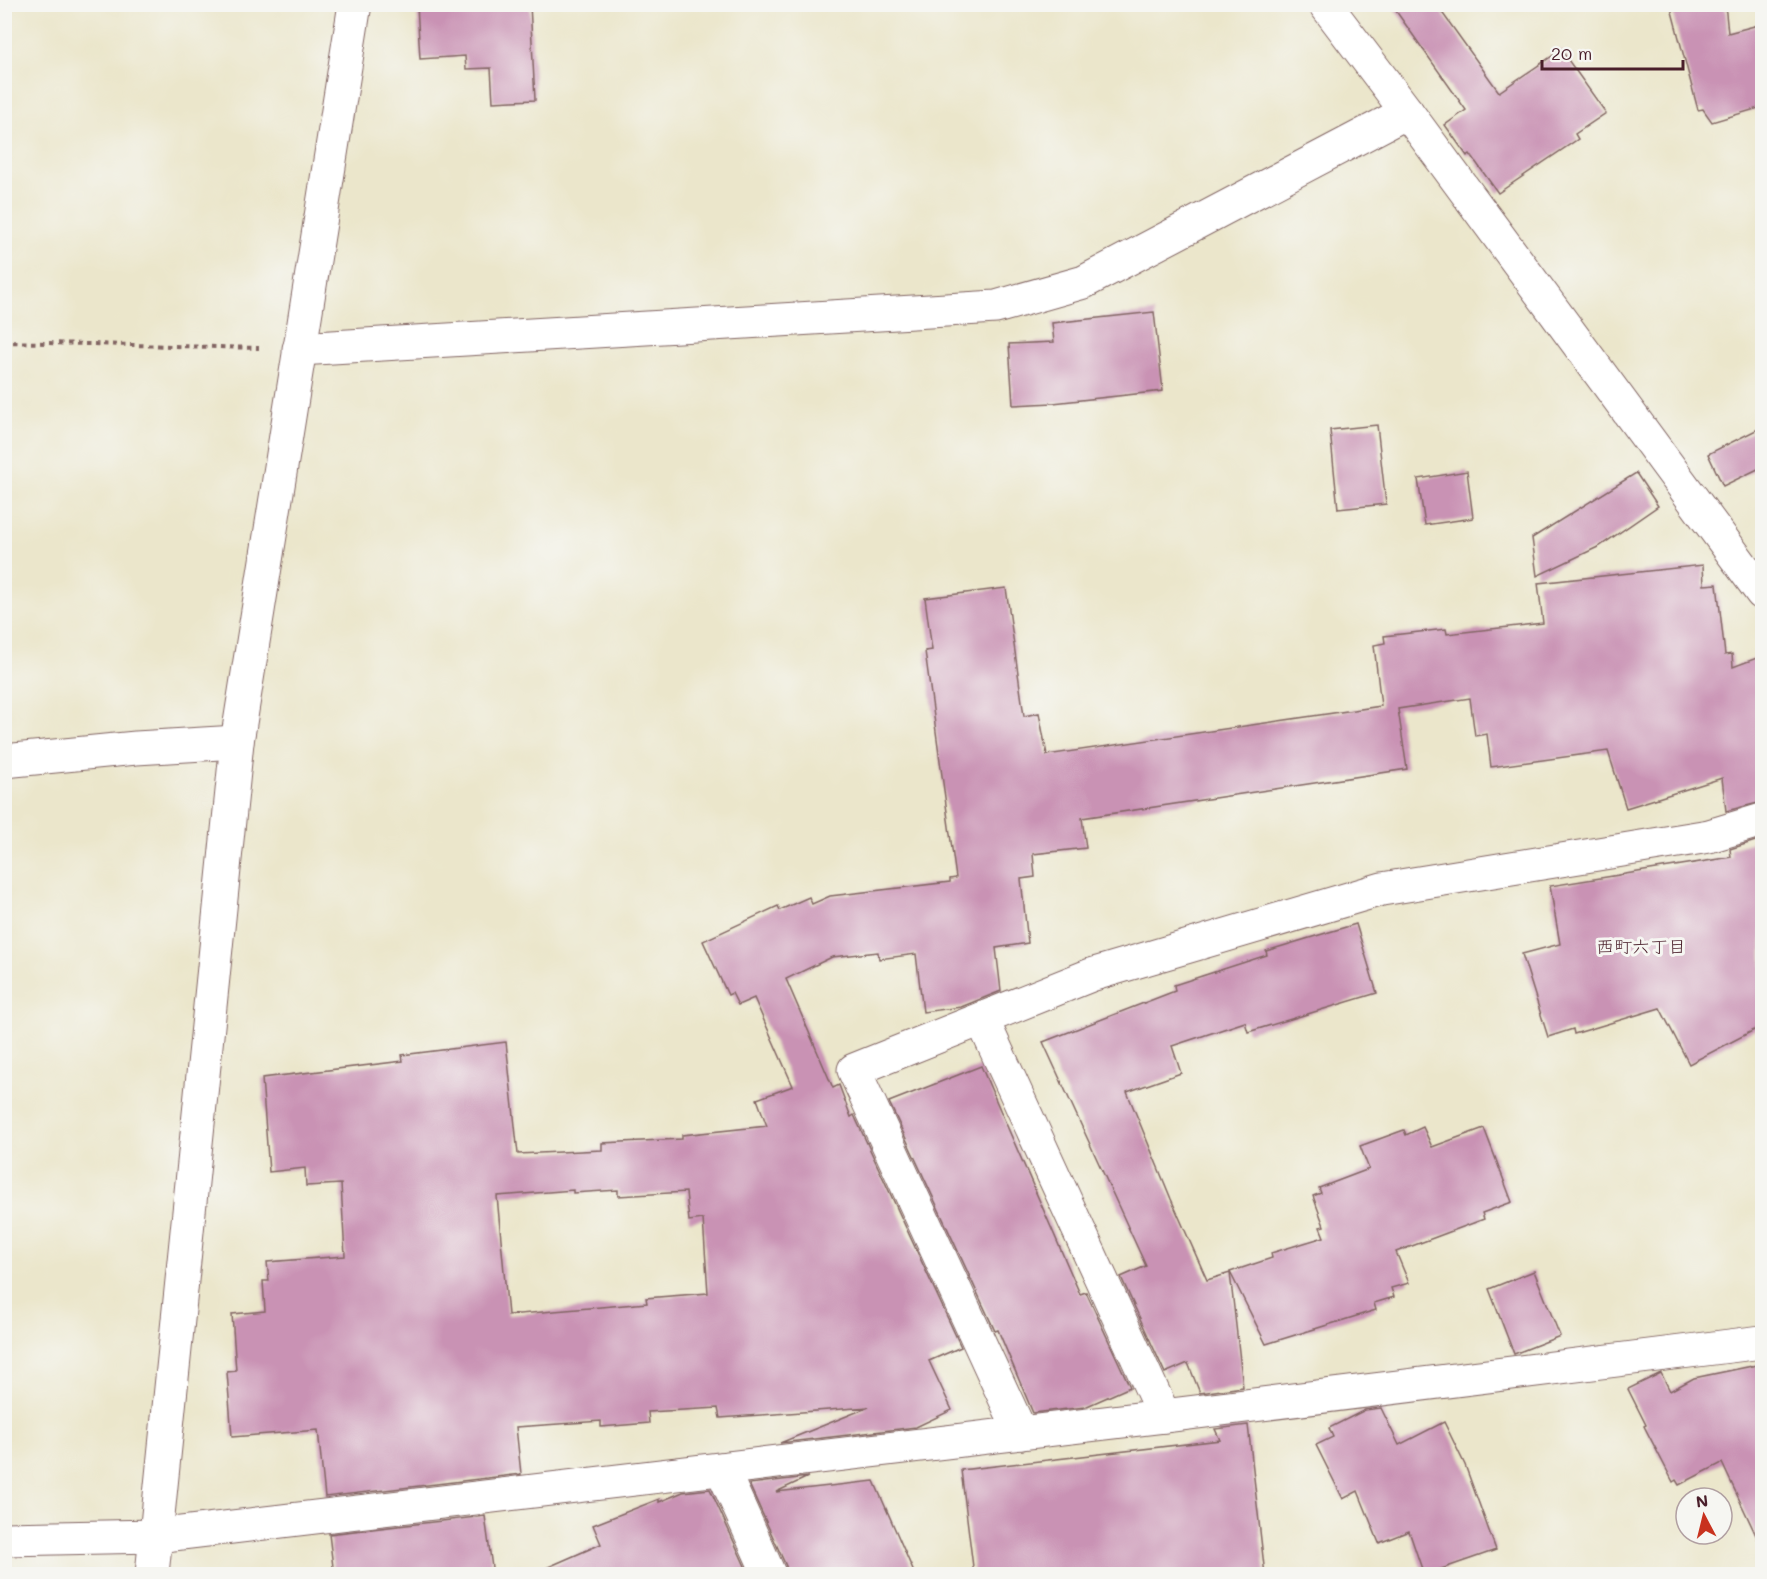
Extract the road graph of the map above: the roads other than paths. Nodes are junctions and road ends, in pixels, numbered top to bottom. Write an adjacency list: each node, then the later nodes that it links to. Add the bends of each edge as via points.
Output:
1 (355, 4): 4 (street)
2 (1325, 4): 3 (street)
3 (1407, 112): 4 (street, via 1084,282 996,306); 5 (street)
4 (299, 350): 6 (street)
5 (1762, 593)
6 (237, 741): 7 (street); 14 (street)
7 (4, 761)
8 (1762, 820): 9 (street, via 1709,836 1382,889 1091,975)
9 (982, 1019): 11 (street); 12 (street, via 854,1070)
10 (1762, 1341): 11 (street)
11 (1164, 1416): 12 (street)
12 (1021, 1433): 13 (street)
13 (722, 1469): 14 (street); 17 (street)
14 (156, 1536): 15 (street); 16 (street)
15 (4, 1539)
16 (152, 1575)
17 (769, 1575)

